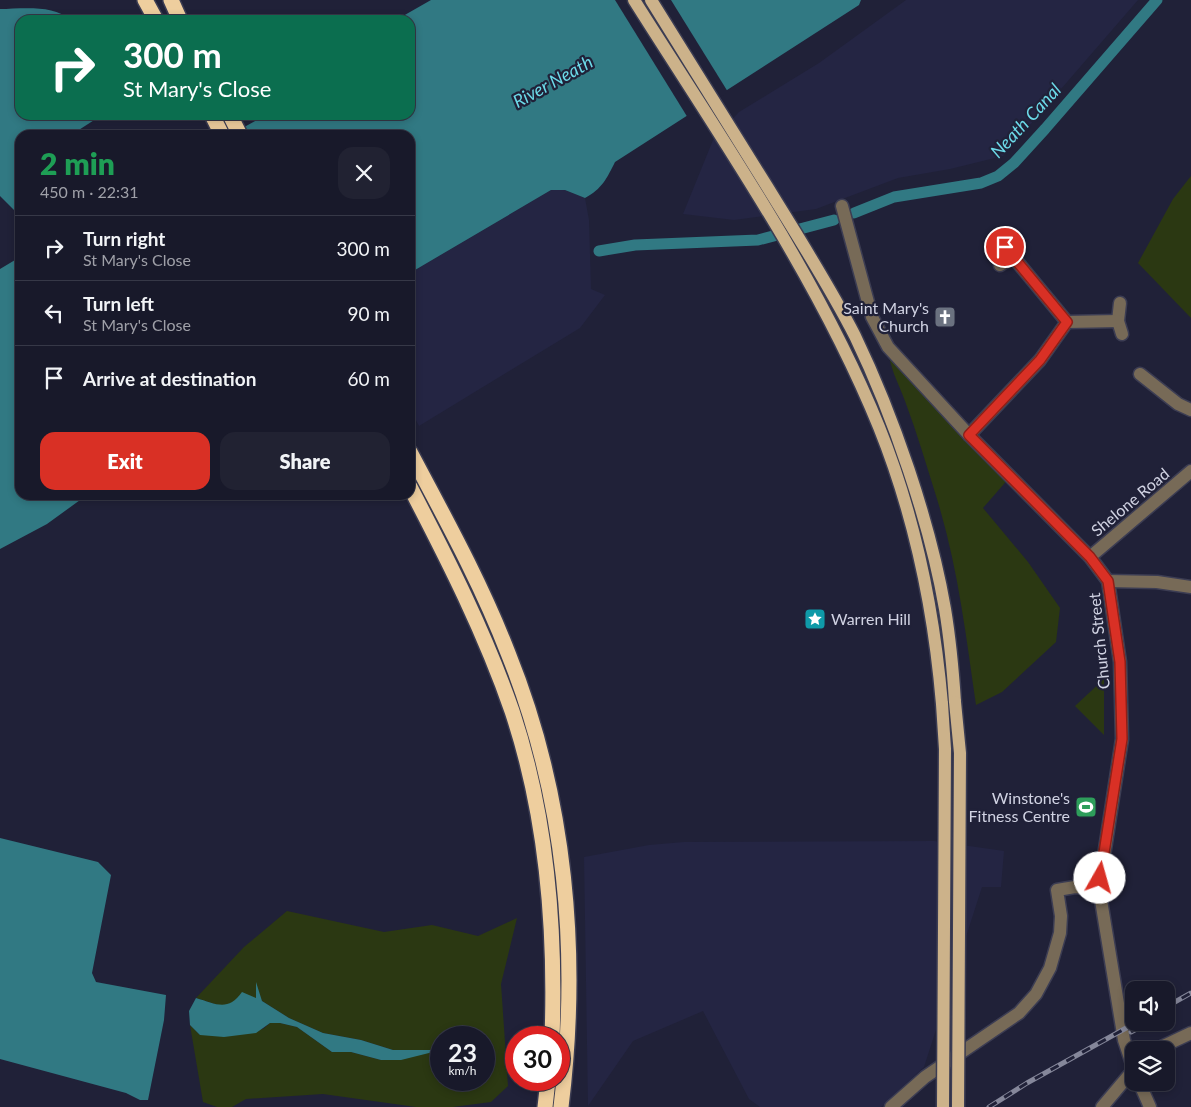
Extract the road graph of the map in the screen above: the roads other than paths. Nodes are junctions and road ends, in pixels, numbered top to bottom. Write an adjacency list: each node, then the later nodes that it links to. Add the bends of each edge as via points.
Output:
1 (145, 0): 6 (highway)
2 (152, 0): 7 (highway)
3 (171, 0): 8 (highway)
4 (634, 0): 17 (main road, via 813,289)
5 (651, 0): 17 (main road, via 825,282 854,336)
6 (153, 15)
7 (160, 15)
8 (178, 15)
9 (842, 206): 18 (street, Church Street, via 872,317 888,347)
10 (1000, 265): 13 (street, via 1009,252)
11 (1120, 303): 12 (street)
12 (1118, 321): 13 (street); 14 (street)
13 (1067, 322): 18 (street, via 1040,360)
14 (1122, 334)
15 (1140, 374): 16 (street, via 1178,404)
16 (1191, 410)
17 (880, 414): 36 (main road, bridge, via 921,564 932,617 942,704 945,749); 37 (main road, bridge, via 921,512 945,609 960,753)
18 (969, 435): 22 (street, Church Street)
19 (415, 462): 34 (highway, via 494,617 522,690 542,757 560,852 569,942 569,1003)
20 (1190, 474): 22 (street, Shelone Road)
21 (415, 497): 26 (highway, via 476,618 521,741 547,871 553,963)
22 (1090, 557): 23 (street, Church Street)
23 (1108, 581): 24 (street, via 1157,582); 25 (street, Church Street, via 1120,662 1122,739)
24 (1191, 587)
25 (1099, 888): 29 (street, Church Street); 35 (street, via 1057,890 1060,933 1050,968 1036,994 1019,1013 925,1077)
26 (552, 1026)
27 (1191, 1033): 28 (street)
28 (1174, 1041)
29 (1125, 1043)
30 (1125, 1080): 38 (street)
31 (547, 1091): 33 (highway)
32 (1144, 1091): 39 (street)
33 (545, 1107)
34 (561, 1107)
35 (890, 1107)
36 (943, 1107)
37 (958, 1107)
38 (1102, 1107)
39 (1150, 1107)

